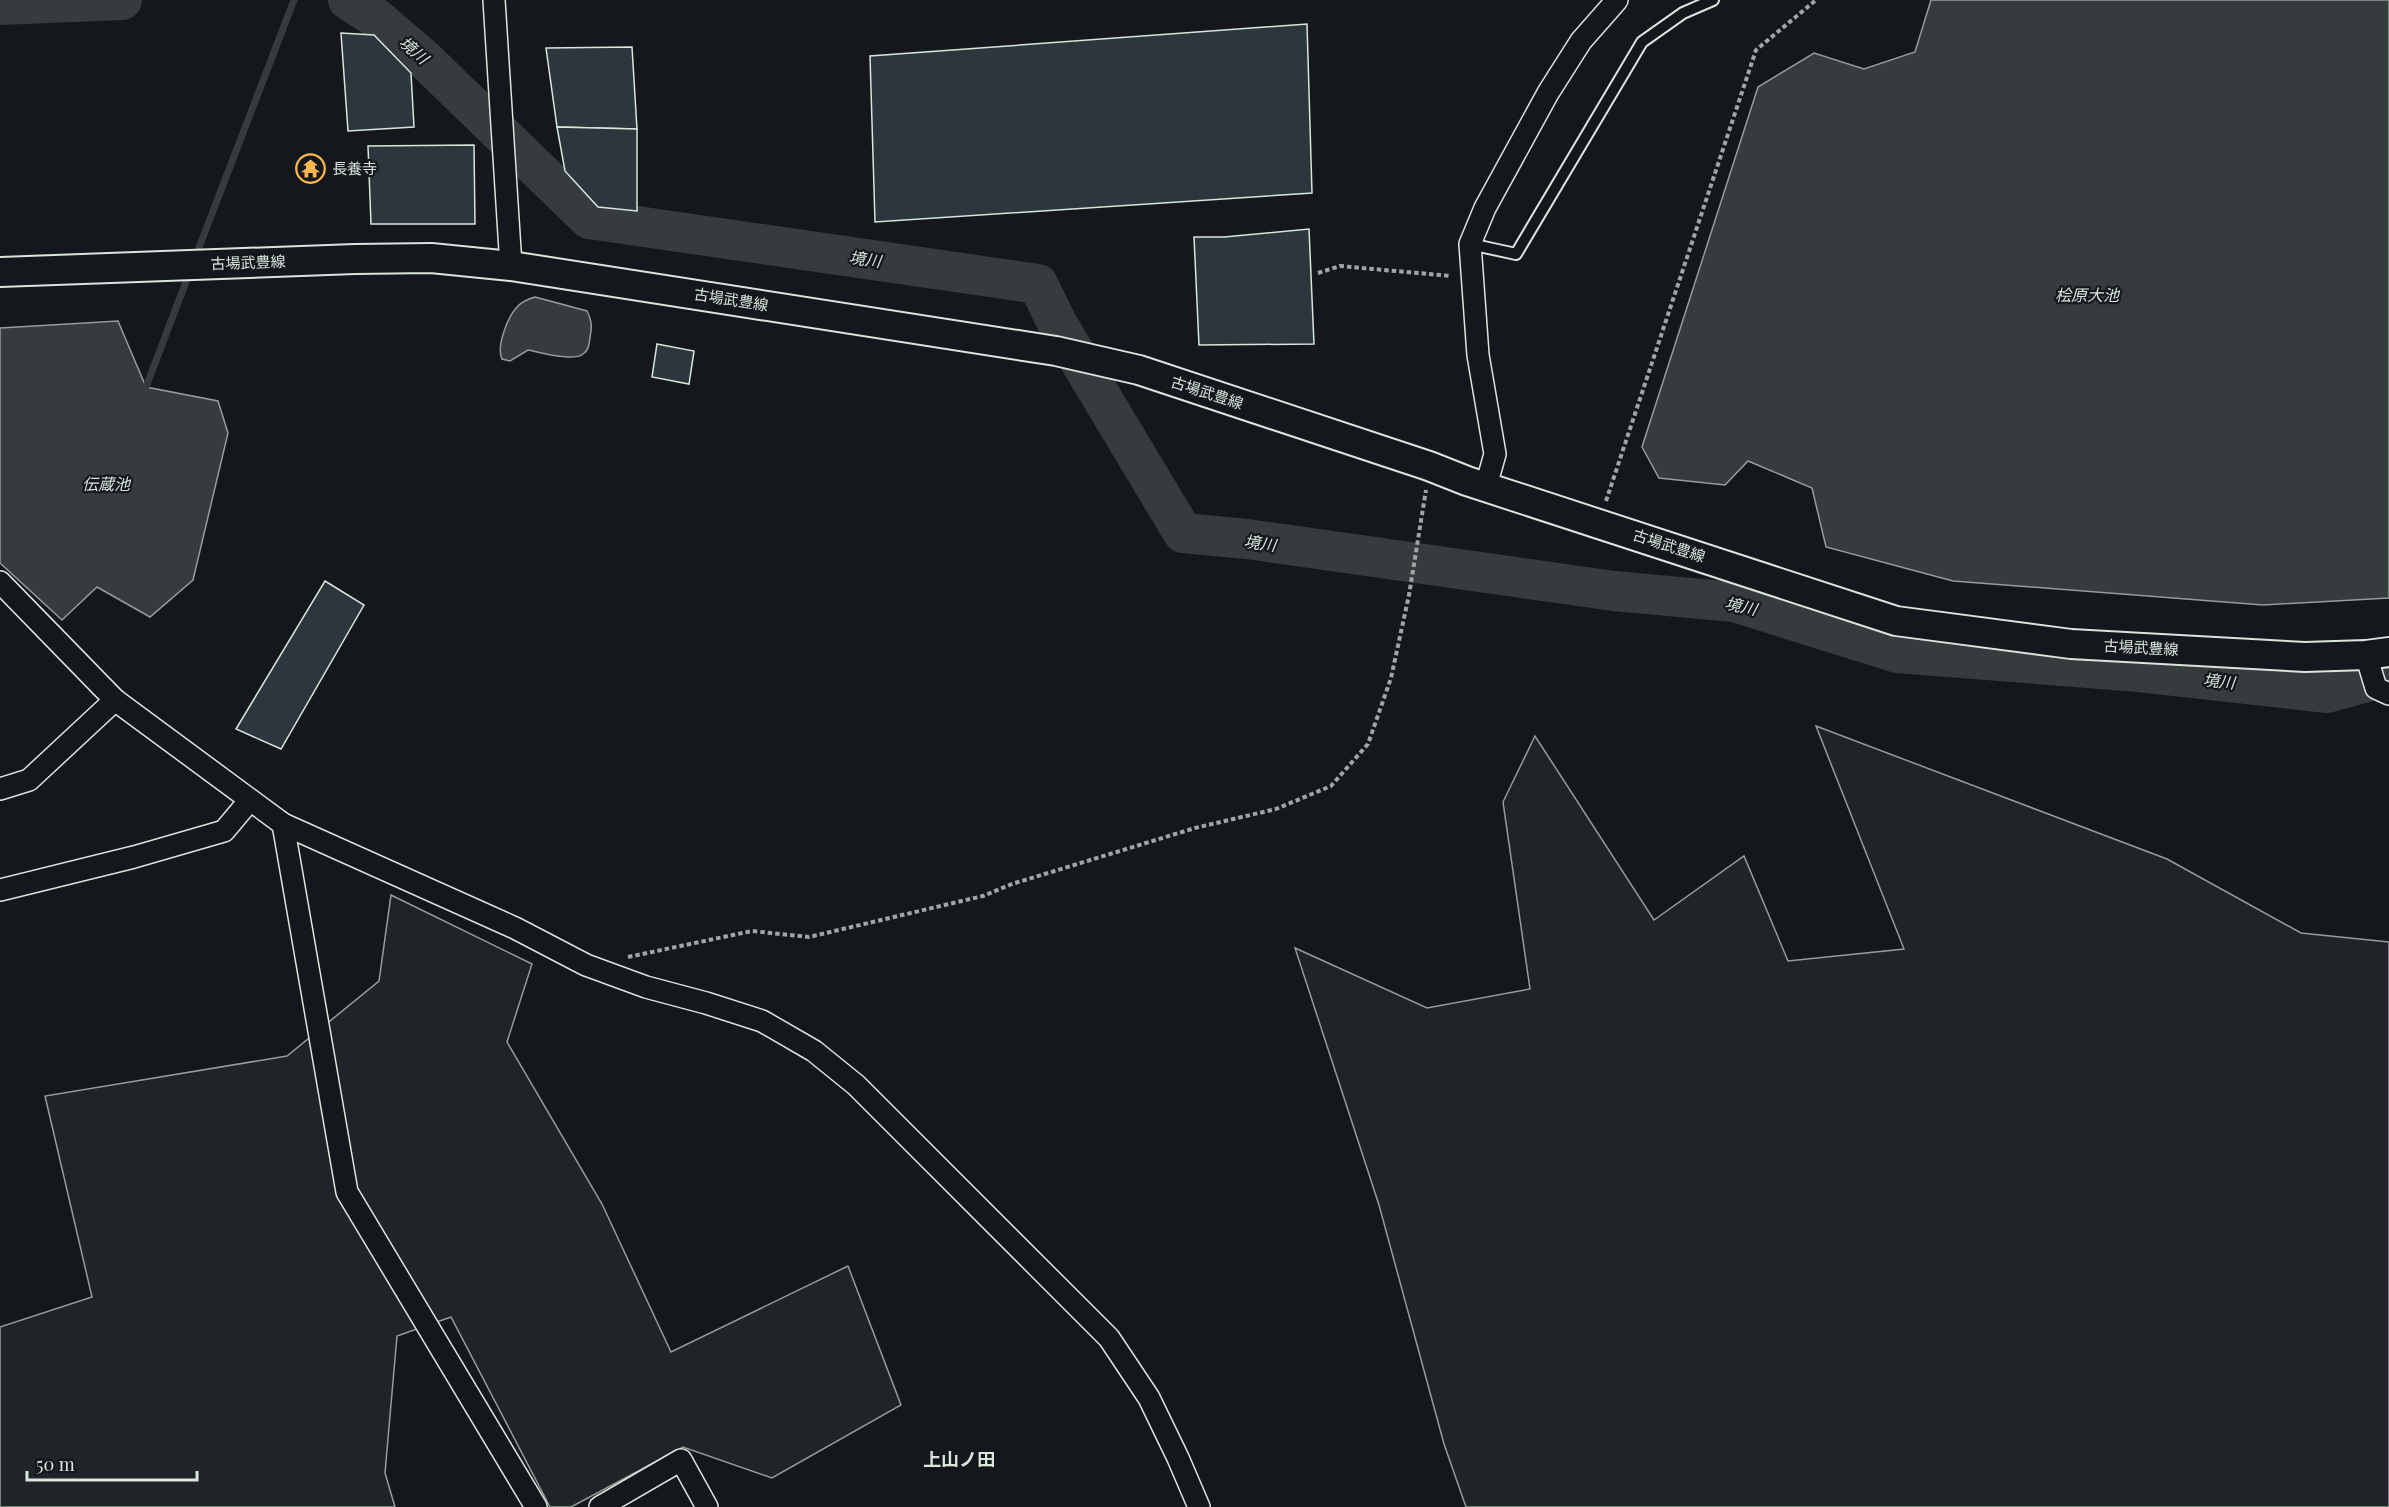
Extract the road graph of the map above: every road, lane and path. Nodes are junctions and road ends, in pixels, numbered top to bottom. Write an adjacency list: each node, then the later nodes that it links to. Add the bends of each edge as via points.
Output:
1 (494, 0): 6 (street)
2 (1617, 0): 5 (street, via 1581,41 1548,93 1485,208)
3 (1713, 0): 5 (lane, via 1683,13 1642,42 1516,254)
4 (1816, 0): 12 (path, via 1756,50)
5 (1470, 244): 9 (street)
6 (511, 266): 7 (main road, 古場武豊線, via 431,258 366,258); 10 (main road, 古場武豊線, via 1056,351 1139,370)
7 (0, 272)
8 (1318, 273): 9 (path, via 1340,266)
9 (1472, 278): 11 (street, via 1478,355 1495,454)
10 (1429, 466): 11 (main road, 古場武豊線); 21 (path, via 1409,595 1391,678 1368,744 1331,786 1276,809 1195,828 983,896 809,937 752,931)
11 (1486, 486): 14 (main road, 古場武豊線, via 1896,621 2071,644 2305,657)
12 (1603, 511)
13 (0, 582): 16 (street)
14 (2377, 653): 15 (street, via 2376,688)
15 (2389, 694)
16 (115, 700): 17 (street, via 29,780); 18 (street)
17 (0, 789)
18 (250, 800): 19 (street); 20 (street, via 224,831)
19 (283, 824): 21 (street, via 515,928); 22 (street, via 347,1192)
20 (0, 891)
21 (586, 965): 25 (street, via 762,1021 814,1052 856,1085 1109,1338 1149,1398)
22 (536, 1507)
23 (600, 1507): 24 (street, via 681,1460)
24 (707, 1507)
25 (1199, 1507)

